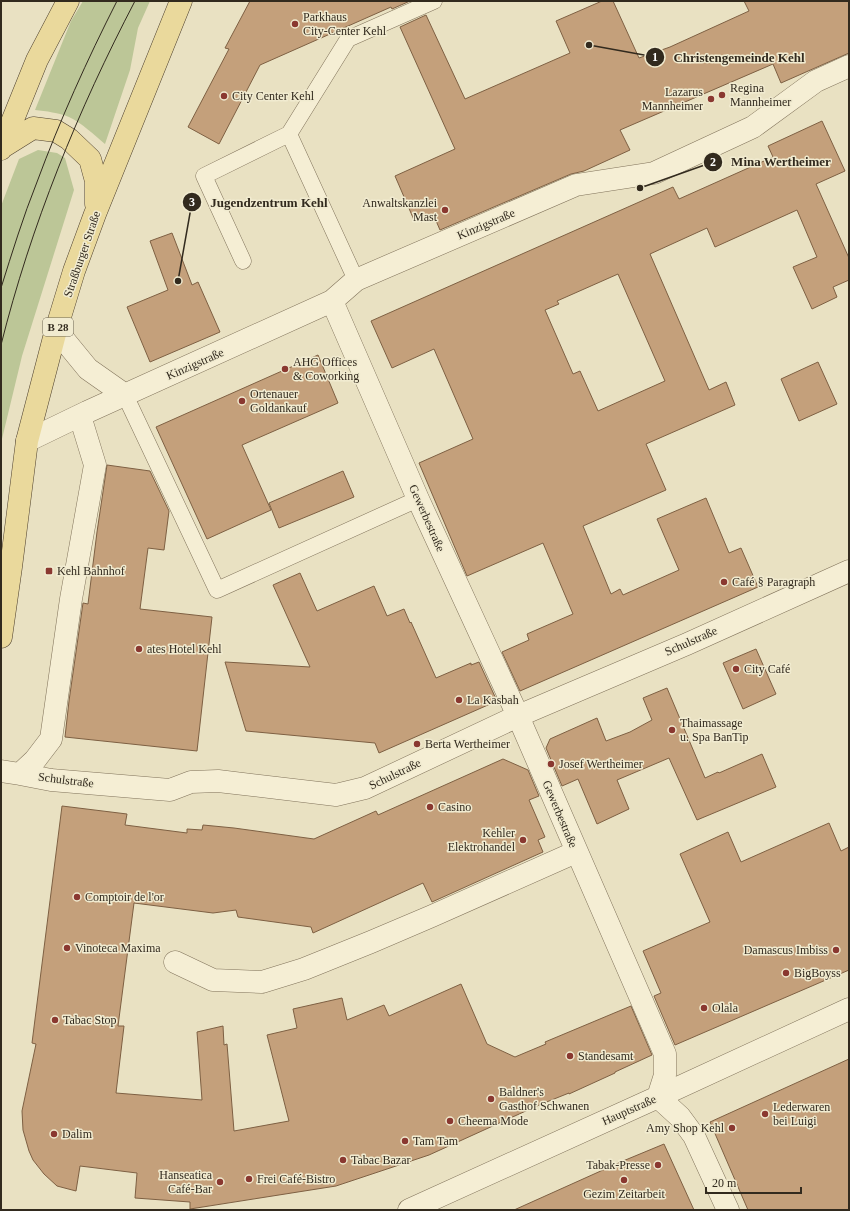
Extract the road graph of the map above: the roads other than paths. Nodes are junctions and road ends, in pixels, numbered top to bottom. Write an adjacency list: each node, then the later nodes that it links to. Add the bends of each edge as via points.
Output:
1 (68, 1): 6 (main road, via 37,60)
2 (181, 1): 7 (main road, Straßburger Straße / B 28)
3 (434, 1): 5 (lane, via 348,39)
4 (849, 66): 9 (street, Kinzigstraße, via 816,81 753,126 654,173 576,185)
5 (289, 134): 8 (lane, via 204,176); 9 (lane)
6 (1, 148): 7 (main road, via 33,128 56,131 69,139 90,159 96,181)
7 (95, 214): 11 (main road, Straßburger Straße / B 28)
8 (243, 261)
9 (356, 280): 10 (street, Kinzigstraße)
10 (332, 301): 12 (street, Kinzigstraße); 15 (street, Gewerbestraße)
11 (56, 330): 12 (street, via 88,370); 14 (main road, Straßburger Straße / B 28)
12 (125, 395): 13 (street, Kinzigstraße); 15 (lane, via 217,590)
13 (80, 416): 14 (street, Kinzigstraße); 19 (street, via 95,465 70,599 51,738 35,760)
14 (27, 441): 17 (main road, Straßburger Straße / B 28)
15 (418, 499): 18 (street, Gewerbestraße)
16 (849, 571): 18 (street, Schulstraße)
17 (1, 637)
18 (518, 716): 19 (street, Schulstraße, via 365,788 336,795 218,781 191,782 170,790 51,780); 20 (street, Gewerbestraße)
19 (10, 772)
20 (576, 852): 21 (street, via 304,970 262,982 213,980); 23 (street, Gewerbestraße, via 665,1054 665,1075)
21 (174, 962)
22 (849, 1009): 23 (street, Hauptstraße)
23 (658, 1097): 24 (street, Hauptstraße); 25 (street, via 680,1117 694,1136)
24 (410, 1210)
25 (728, 1210)

